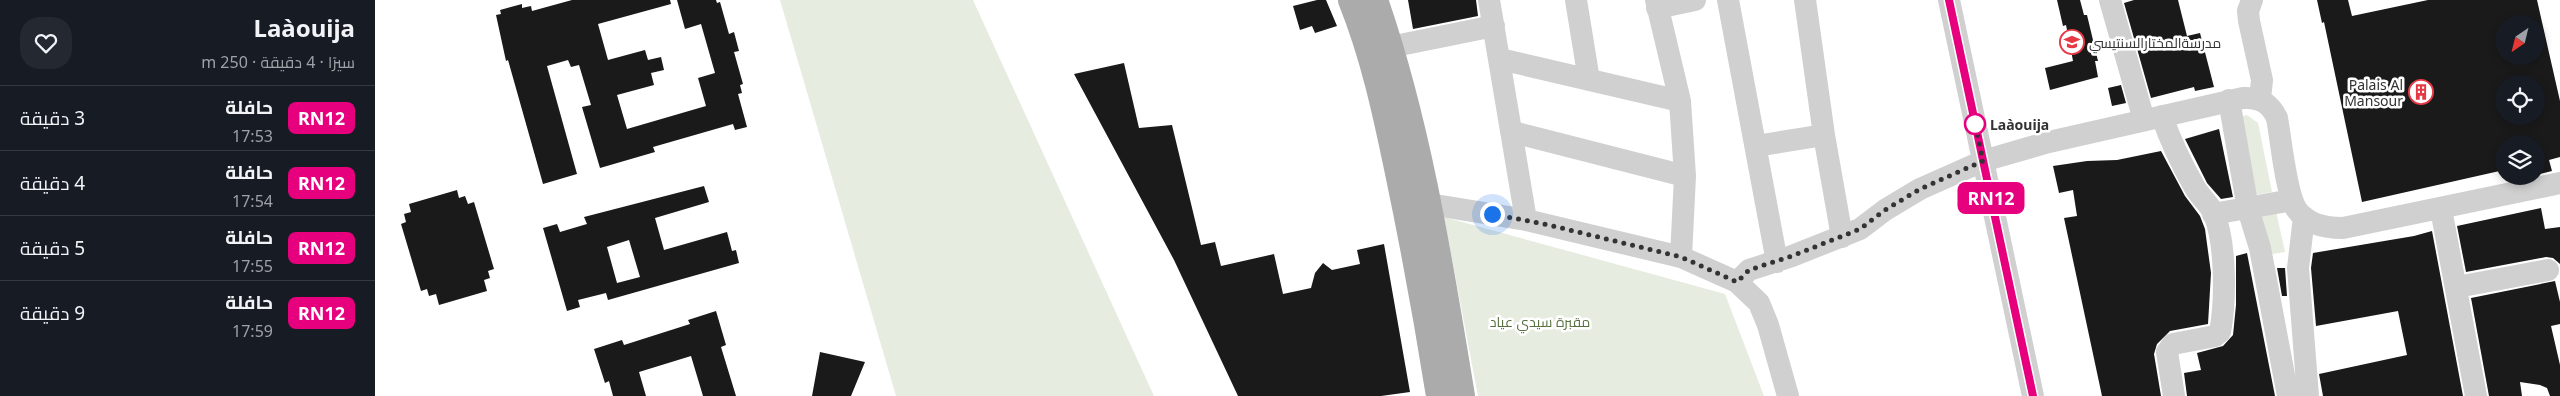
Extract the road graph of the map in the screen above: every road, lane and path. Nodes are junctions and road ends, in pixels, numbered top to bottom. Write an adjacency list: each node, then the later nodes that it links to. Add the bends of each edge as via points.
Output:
1 (1352, 0): 26 (main road, via 1370,46)
2 (1373, 0): 13 (main road)
3 (1489, 0): 12 (street)
4 (1576, 0): 15 (street)
5 (1695, 0): 11 (street)
6 (1728, 0): 22 (street)
7 (1807, 0): 21 (street)
8 (1949, 0): 23 (street)
9 (2110, 0): 19 (street)
10 (2252, 0): 16 (street, via 2248,11 2262,80)
11 (1656, 4): 18 (street)
12 (1494, 26): 13 (street); 14 (street)
13 (1390, 47): 26 (main road)
14 (1500, 59): 15 (street); 20 (street)
15 (1589, 80): 18 (street)
16 (2260, 99): 17 (street); 27 (street, via 2277,118)
17 (2229, 100): 19 (street); 28 (street)
18 (1680, 101): 24 (street)
19 (2153, 118): 23 (street); 30 (street)
20 (1513, 132): 24 (street); 31 (street)
21 (1824, 135): 22 (street); 32 (street)
22 (1756, 146): 34 (street)
23 (1983, 161): 32 (street, via 1920,189 1860,229); 39 (street)
24 (1685, 176): 33 (street)
25 (2560, 183): 29 (street)
26 (1415, 201): 31 (street); 38 (main road)
27 (2298, 208): 28 (street); 29 (street, via 2330,228); 43 (street, via 2297,268)
28 (2248, 209): 30 (street); 42 (street, via 2260,248)
29 (2441, 209): 37 (street)
30 (2213, 214): 41 (street, via 2220,238 2221,329 2215,336 2170,347 2166,356)
31 (1525, 220): 33 (street)
32 (1841, 237): 34 (street)
33 (1681, 257): 36 (street)
34 (1777, 262): 36 (street, via 1749,270)
35 (2548, 270): 37 (street)
36 (1737, 282): 40 (street, via 1759,303)
37 (2457, 287): 44 (street)
38 (1449, 391)
39 (2027, 395)
40 (1788, 396)
41 (2174, 396)
42 (2288, 396)
43 (2309, 396)
44 (2476, 396)

